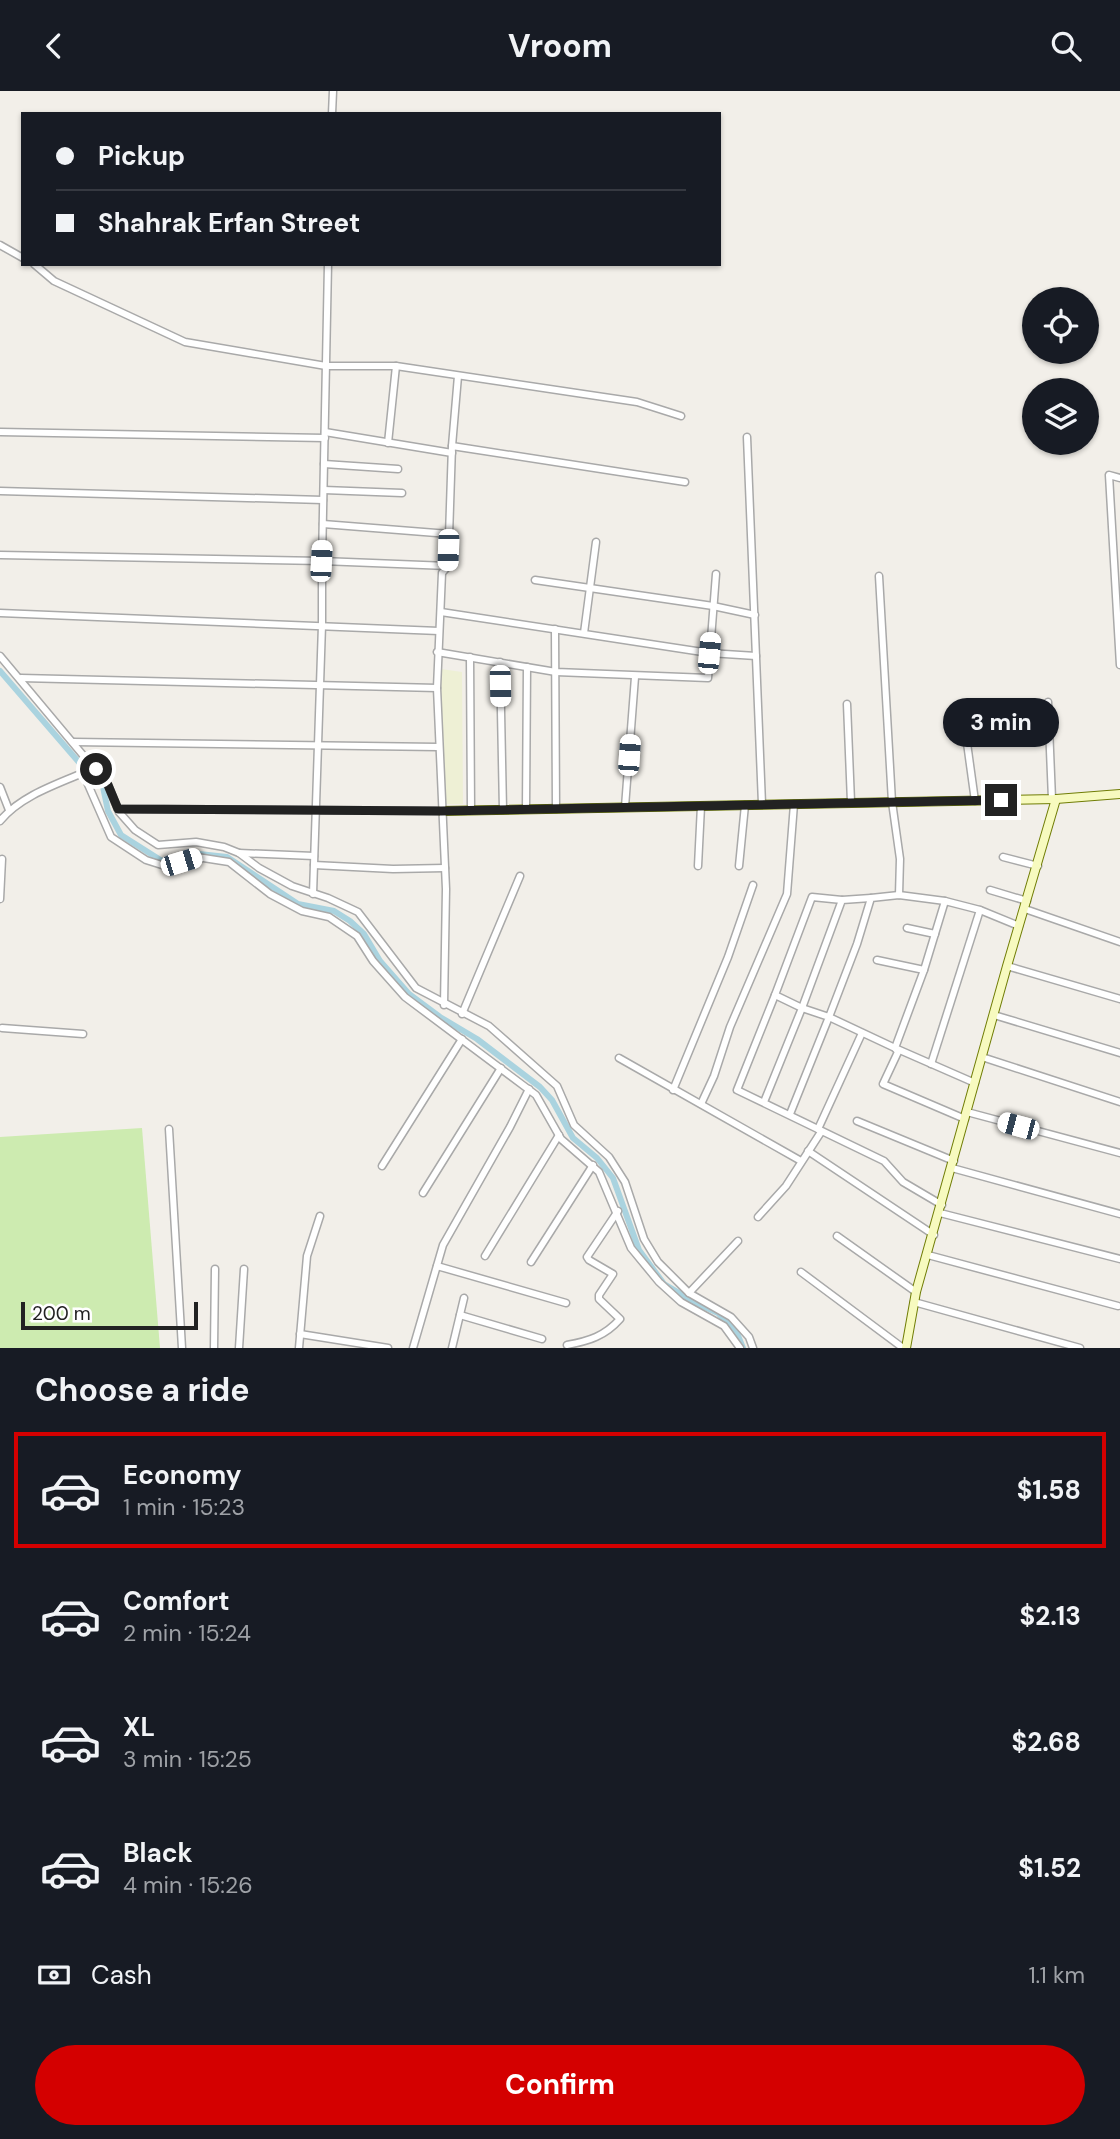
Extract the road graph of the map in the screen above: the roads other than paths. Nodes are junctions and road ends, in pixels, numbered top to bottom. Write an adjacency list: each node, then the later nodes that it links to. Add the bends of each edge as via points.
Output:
1 (333, 91): 2 (street)
2 (332, 112)
3 (0, 245): 4 (street)
4 (21, 257)
5 (36, 266): 7 (street, via 54,281 185,342)
6 (328, 266): 7 (street)
7 (326, 366): 8 (street); 12 (street)
8 (396, 366): 9 (street); 14 (street)
9 (458, 376): 10 (street, via 637,402); 15 (street)
10 (681, 416)
11 (0, 432): 12 (street)
12 (325, 435): 14 (street); 16 (street)
13 (747, 437): 37 (street)
14 (388, 443): 15 (street)
15 (452, 450): 19 (street); 25 (street)
16 (324, 464): 17 (street); 20 (street)
17 (398, 469)
18 (1120, 478): 48 (street, via 1109,475)
19 (685, 482)
20 (324, 490): 22 (street); 23 (street)
21 (0, 491): 23 (street)
22 (402, 493)
23 (323, 500): 24 (street)
24 (323, 524): 25 (street); 28 (street)
25 (449, 534): 29 (street)
26 (596, 542): 33 (street)
27 (0, 555): 28 (street)
28 (321, 561): 29 (street); 38 (street)
29 (448, 566): 35 (street, via 442,573)
30 (716, 574): 34 (street)
31 (879, 576): 67 (street)
32 (535, 580): 33 (street)
33 (590, 588): 34 (street); 41 (street)
34 (713, 606): 37 (street); 43 (street)
35 (441, 612): 39 (street); 40 (street)
36 (0, 613): 38 (street)
37 (755, 615): 45 (street)
38 (322, 625): 40 (street); 53 (street)
39 (555, 629): 41 (street); 50 (street)
40 (439, 631): 42 (street)
41 (584, 633): 43 (street)
42 (437, 652): 46 (street); 54 (street)
43 (709, 653): 45 (street); 51 (street, via 708,678)
44 (0, 656): 52 (street)
45 (756, 656): 68 (street)
46 (470, 657): 47 (street); 78 (street)
47 (500, 662): 49 (street); 79 (street)
48 (1120, 665)
49 (527, 667): 50 (street); 74 (street)
50 (556, 672): 51 (street); 75 (street)
51 (635, 677): 72 (street)
52 (21, 678): 53 (street); 57 (street)
53 (319, 684): 54 (street); 59 (street)
54 (437, 688): 60 (street)
55 (1048, 702): 64 (street)
56 (847, 705): 66 (street)
57 (72, 742): 59 (street); 61 (street)
58 (967, 743): 65 (street)
59 (317, 745): 60 (street); 77 (street)
60 (438, 747): 80 (street)
61 (90, 771): 73 (street, via 108,785); 76 (street); 111 (street, via 111,837 146,860 165,866 197,857 229,862 270,894 302,911 339,922 357,936)
62 (0, 787): 76 (street)
63 (1120, 794): 64 (street)
64 (1054, 799): 65 (street); 89 (street)
65 (975, 800): 67 (street)
66 (852, 802): 67 (street); 69 (street)
67 (892, 802): 95 (street, via 900,859)
68 (762, 804): 69 (street); 70 (street)
69 (794, 804): 133 (street, via 787,894)
70 (745, 805): 71 (street); 88 (street)
71 (701, 806): 72 (street); 87 (street)
72 (625, 807): 75 (street)
73 (118, 809): 77 (street); 82 (street, via 135,830 158,845 196,842)
74 (526, 809): 75 (street); 79 (street)
75 (556, 809)
76 (9, 810): 81 (street)
77 (315, 810): 80 (street); 83 (street)
78 (471, 810): 79 (street); 80 (street)
79 (503, 810)
80 (441, 811): 90 (street)
81 (0, 821)
82 (239, 853): 83 (street); 94 (street)
83 (314, 856): 86 (street)
84 (1003, 857): 89 (street)
85 (2, 859): 97 (street)
86 (314, 865): 90 (street); 94 (street)
87 (698, 866)
88 (739, 866)
89 (1038, 866): 100 (street)
90 (445, 868): 113 (street)
91 (520, 876): 115 (street)
92 (753, 884): 130 (street)
93 (990, 890): 100 (street)
94 (313, 894): 109 (street, via 358,912)
95 (899, 895): 96 (street); 99 (street)
96 (871, 898): 98 (street); 117 (street)
97 (0, 899)
98 (842, 899): 110 (street, via 812,897); 114 (street)
99 (945, 901): 101 (street); 104 (street)
100 (1026, 905): 102 (street); 105 (street)
101 (980, 910): 102 (street); 126 (street)
102 (1019, 926): 107 (street)
103 (907, 928): 104 (street)
104 (935, 934): 108 (street)
105 (1120, 942)
106 (877, 960): 108 (street)
107 (1007, 966): 112 (street); 116 (street)
108 (924, 970): 122 (street)
109 (416, 988): 111 (street); 113 (street)
110 (775, 995): 114 (street); 131 (street, via 737,1090)
111 (406, 998): 121 (street)
112 (1120, 999)
113 (443, 1005): 115 (street)
114 (802, 1008): 117 (street); 131 (street)
115 (463, 1014): 142 (street, via 489,1026 557,1086 574,1125)
116 (994, 1015): 123 (street); 124 (street)
117 (829, 1017): 119 (street); 134 (street)
118 (1, 1029): 120 (street)
119 (862, 1033): 122 (street); 138 (street)
120 (83, 1034)
121 (462, 1039): 127 (street); 145 (street)
122 (895, 1048): 126 (street); 135 (street, via 898,1052 883,1084)
123 (1120, 1053)
124 (982, 1057): 128 (street); 132 (street)
125 (620, 1058): 130 (street)
126 (932, 1065): 128 (street)
127 (501, 1068): 129 (street); 147 (street)
128 (975, 1083): 135 (street)
129 (529, 1089): 139 (street); 160 (street, via 443,1245)
130 (673, 1090): 133 (street)
131 (764, 1102): 134 (street)
132 (1120, 1102)
133 (701, 1104): 143 (street)
134 (790, 1114): 138 (street)
135 (966, 1116): 141 (street); 144 (street)
136 (857, 1121): 144 (street)
137 (169, 1129): 174 (street)
138 (819, 1130): 140 (street); 148 (street, via 884,1161 903,1182)
139 (558, 1135): 146 (street); 157 (street)
140 (808, 1151): 143 (street); 153 (street)
141 (1120, 1153)
142 (608, 1157): 146 (street); 165 (street, via 625,1182 644,1239 658,1262)
143 (801, 1161): 152 (street)
144 (953, 1165): 148 (street); 150 (street)
145 (382, 1166)
146 (594, 1167): 149 (street); 159 (street)
147 (423, 1193)
148 (941, 1209): 153 (street); 158 (street)
149 (618, 1211): 173 (street, via 587,1259 613,1274 599,1299 620,1319 597,1338); 181 (street, via 631,1248 659,1282 681,1302 724,1326)
150 (1120, 1214)
151 (320, 1216): 171 (street, via 307,1256)
152 (758, 1217)
153 (934, 1235): 156 (street)
154 (838, 1236): 164 (street)
155 (738, 1241): 165 (street)
156 (928, 1255): 164 (street); 169 (street)
157 (485, 1256)
158 (1120, 1259)
159 (531, 1262)
160 (437, 1266): 168 (street); 179 (street)
161 (215, 1269): 175 (street)
162 (244, 1269): 176 (street)
163 (801, 1272): 183 (street)
164 (916, 1292): 167 (street)
165 (689, 1293): 182 (street, via 730,1317)
166 (464, 1298): 170 (street)
167 (914, 1302): 183 (street); 184 (street)
168 (566, 1303)
169 (1118, 1306)
170 (460, 1315): 172 (street); 180 (street)
171 (300, 1333): 177 (street); 178 (street)
172 (542, 1339)
173 (567, 1345)
174 (182, 1348)
175 (214, 1348)
176 (239, 1348)
177 (299, 1348)
178 (388, 1348)
179 (413, 1348)
180 (452, 1348)
181 (740, 1348)
182 (753, 1348)
183 (905, 1348)
184 (1080, 1348)

